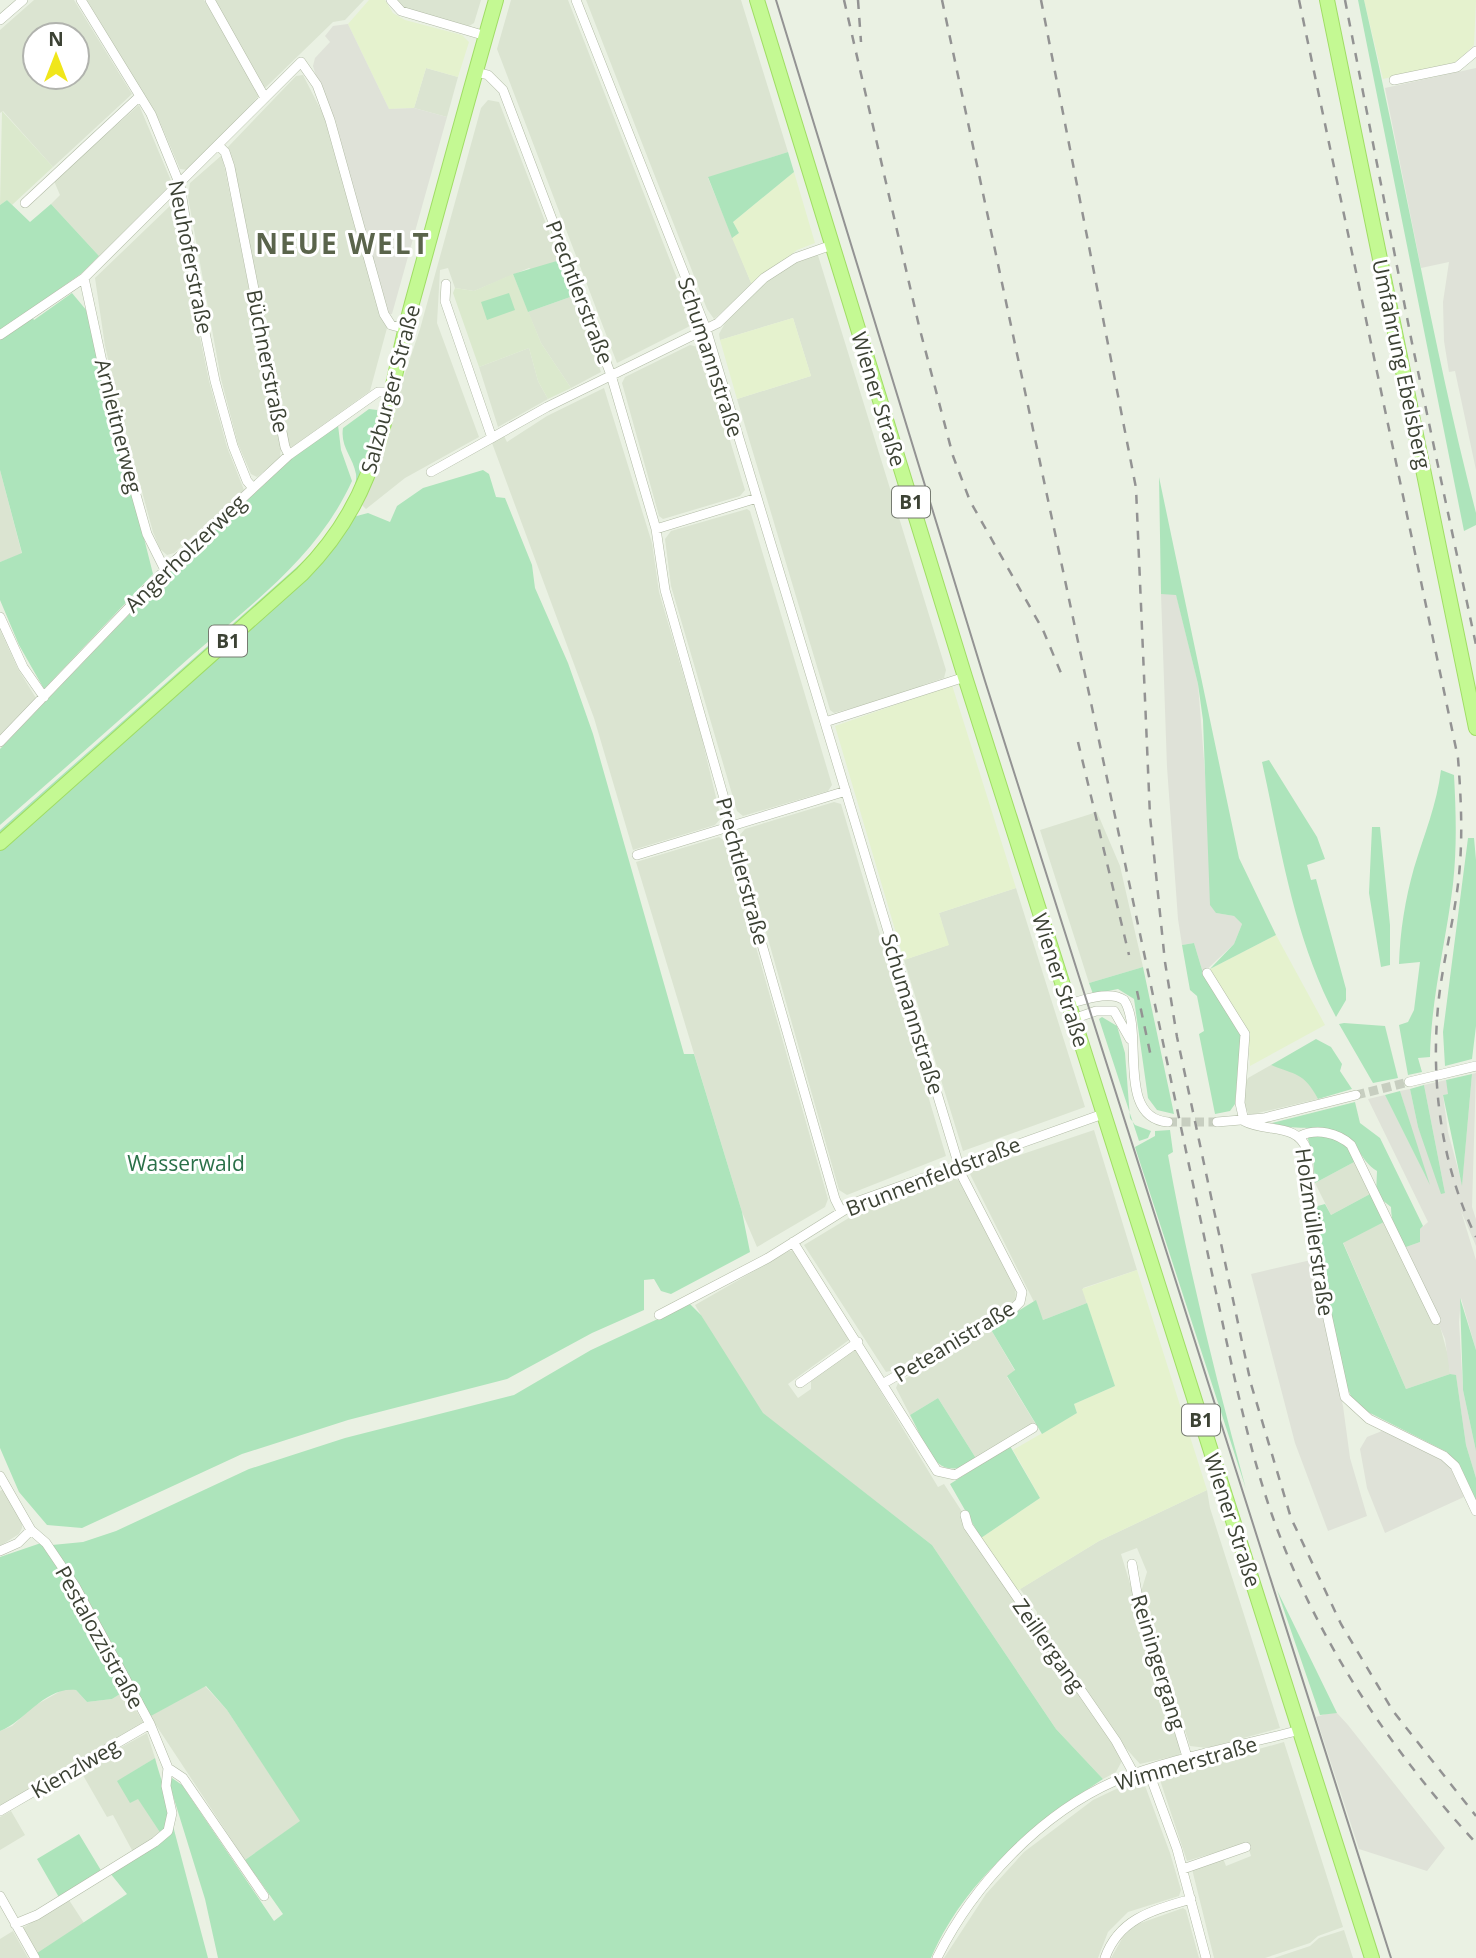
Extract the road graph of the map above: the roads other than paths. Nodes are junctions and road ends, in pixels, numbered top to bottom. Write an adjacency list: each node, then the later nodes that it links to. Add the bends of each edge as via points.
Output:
1 (23, 0): 9 (street)
2 (81, 0): 14 (street, Neuhoferstraße)
3 (210, 0): 15 (street)
4 (391, 0): 10 (street, via 408,14)
5 (496, 0): 10 (main road, Salzburger Straße / B1)
6 (576, 0): 23 (street, Schumannstraße)
7 (757, 0): 19 (main road, Wiener Straße / B1)
8 (1327, 0): 38 (main road, Umfahrung Ebelsberg)
9 (0, 20)
10 (486, 36): 12 (main road, Salzburger Straße / B1)
11 (1476, 51): 13 (street, via 1457,67)
12 (476, 72): 22 (main road, Salzburger Straße / B1); 25 (street, Prechtlerstraße, via 488,75 503,90)
13 (1394, 80)
14 (140, 96): 17 (street, Neuhoferstraße); 18 (street)
15 (265, 98): 16 (street); 22 (street, via 301,62 317,85 384,314 391,325)
16 (219, 146): 17 (street); 28 (street, Büchnerstraße, via 230,167)
17 (180, 185): 20 (street); 30 (street, Neuhoferstraße, via 215,381 233,446)
18 (25, 203)
19 (832, 245): 23 (street, via 785,264); 35 (main road, Wiener Straße / B1)
20 (84, 278): 24 (street); 33 (street, Arnleitnerweg, via 113,413 147,534)
21 (446, 284): 27 (street, via 445,301)
22 (406, 329): 26 (main road, Salzburger Straße / B1)
23 (706, 329): 25 (street); 31 (street, Schumannstraße)
24 (0, 335)
25 (611, 375): 27 (street); 32 (street, Prechtlerstraße)
26 (391, 392): 28 (street, Angerholzerweg, via 378,392); 42 (main road, Salzburger Straße / B1, via 362,494 323,554)
27 (492, 438): 29 (street)
28 (289, 455): 30 (street, Angerholzerweg)
29 (431, 472)
30 (253, 488): 33 (street, Angerholzerweg)
31 (757, 498): 32 (street); 37 (street, Schumannstraße)
32 (656, 529): 41 (street, Prechtlerstraße, via 665,590)
33 (165, 570): 36 (street, Angerholzerweg)
34 (0, 617): 36 (street, via 23,667)
35 (965, 677): 37 (street); 45 (main road, Wiener Straße / B1)
36 (44, 697): 39 (street, Angerholzerweg)
37 (825, 722): 40 (street, Schumannstraße)
38 (1476, 728)
39 (0, 742)
40 (846, 791): 41 (street); 56 (street, Schumannstraße)
41 (730, 827): 43 (street); 57 (street, Prechtlerstraße)
42 (0, 844)
43 (636, 855)
44 (1207, 973): 54 (street, via 1245,1034 1240,1103)
45 (1068, 1004): 46 (main road, Wiener Straße / B1); 47 (street, via 1121,997 1128,1006)
46 (1073, 1019): 47 (street, via 1114,1011); 51 (main road, Wiener Straße / B1)
47 (1132, 1046): 52 (street, via 1140,1105 1154,1119)
48 (1476, 1066): 49 (street)
49 (1409, 1082)
50 (1356, 1095): 54 (street)
51 (1103, 1114): 56 (street, Brunnenfeldstraße); 73 (main road, Wiener Straße / B1)
52 (1168, 1122)
53 (1217, 1122): 54 (street)
54 (1244, 1122): 55 (street, Holzmüllerstraße)
55 (1300, 1136): 61 (street, Holzmüllerstraße, via 1307,1132 1332,1134 1351,1145); 67 (street, Holzmüllerstraße, via 1309,1161 1315,1259 1345,1397 1369,1419 1444,1456 1455,1466)
56 (958, 1163): 57 (street, Brunnenfeldstraße); 59 (street, Schumannstraße)
57 (841, 1211): 58 (street, Brunnenfeldstraße)
58 (793, 1242): 60 (street, Brunnenfeldstraße); 62 (street)
59 (1022, 1298): 64 (street, Peteanistraße)
60 (659, 1315)
61 (1436, 1320)
62 (858, 1342): 63 (street); 64 (street)
63 (800, 1383)
64 (884, 1383): 65 (street, via 933,1467 942,1474 963,1471)
65 (1033, 1428)
66 (0, 1476): 69 (street, Pestalozzistraße)
67 (1476, 1511)
68 (965, 1515): 77 (street, Zeillergang)
69 (31, 1530): 70 (street); 72 (street, Pestalozzistraße, via 46,1543 75,1586)
70 (0, 1551)
71 (1132, 1564): 74 (street, Reiningergang)
72 (150, 1724): 75 (street, Pestalozzistraße); 78 (street, Kienzlweg)
73 (1300, 1730): 74 (street, Wimmerstraße); 89 (main road, Wiener Straße / B1)
74 (1188, 1760): 76 (street, Wimmerstraße)
75 (168, 1768): 82 (street, Pestalozzistraße, via 183,1778); 84 (street, Pestalozzistraße, via 166,1786 172,1813 168,1831 64,1899)
76 (1148, 1770): 77 (street, Wimmerstraße); 80 (street)
77 (1134, 1774): 86 (street, Wimmerstraße, via 1089,1795 1018,1849 980,1890)
78 (0, 1811)
79 (1246, 1847): 80 (street)
80 (1183, 1868): 83 (street)
81 (0, 1896): 84 (street)
82 (264, 1896)
83 (1191, 1899): 87 (street, via 1133,1920 1113,1939); 88 (street)
84 (15, 1924): 85 (street)
85 (35, 1958)
86 (937, 1958)
87 (1105, 1958)
88 (1206, 1958)
89 (1372, 1958)

